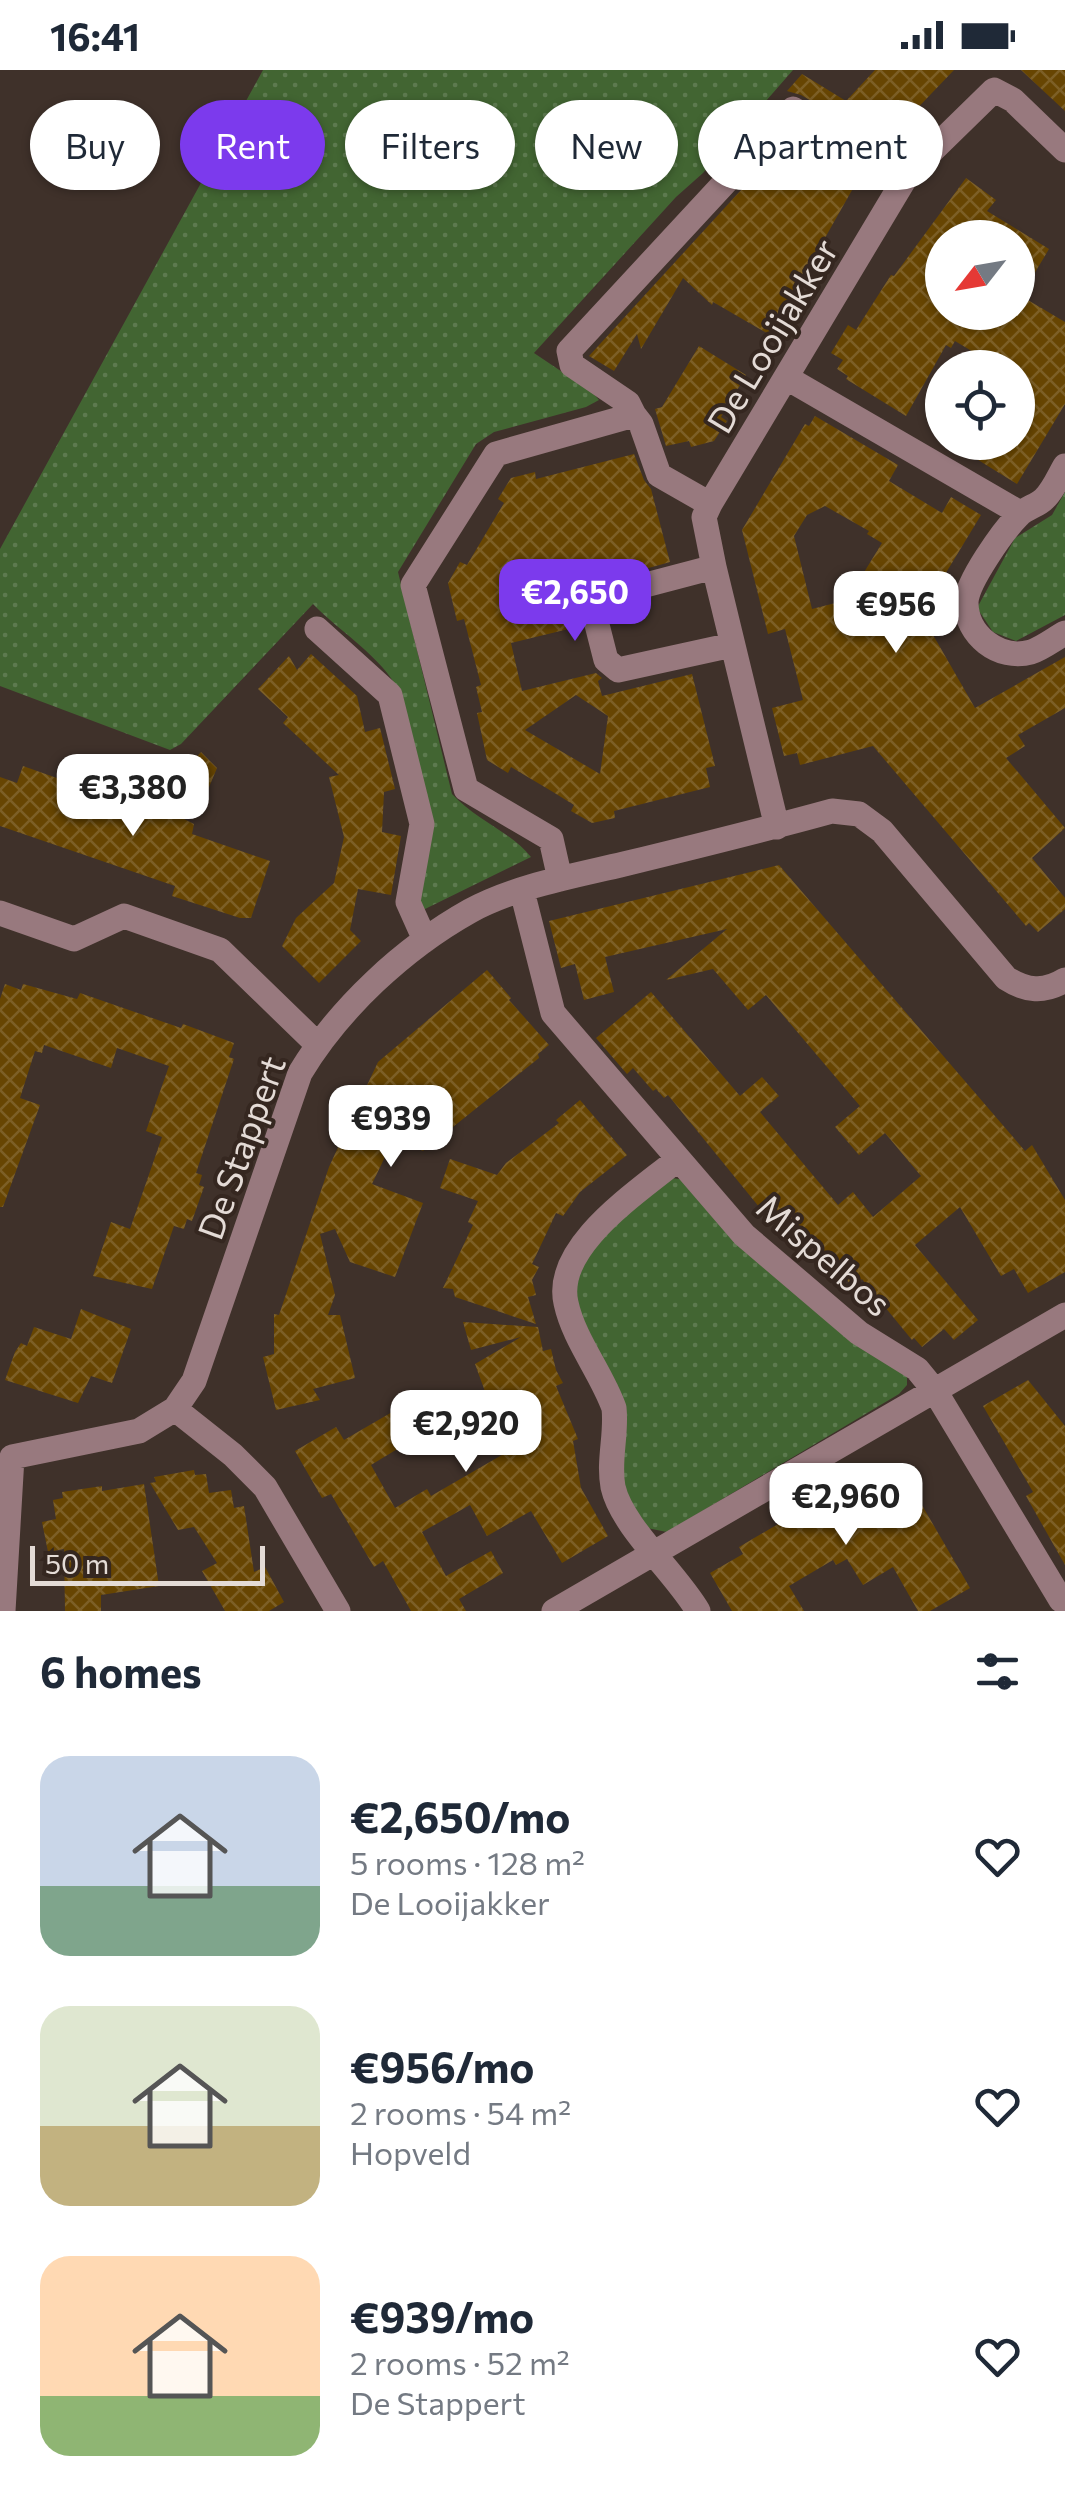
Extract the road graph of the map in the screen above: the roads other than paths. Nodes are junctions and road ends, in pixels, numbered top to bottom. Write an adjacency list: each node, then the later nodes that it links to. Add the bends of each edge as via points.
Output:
1 (943, 140): 2 (street, De Looijakker, via 994,90)
2 (1065, 150)
3 (718, 190): 6 (street, via 569,351 572,365 628,402)
4 (898, 190): 5 (street, De Looijakker)
5 (787, 378): 8 (street, De Looijakker); 9 (street)
6 (634, 414): 8 (street, via 659,475); 15 (street, via 496,454 414,584 466,789 551,839)
7 (1065, 466): 9 (street, via 1046,498)
8 (710, 504): 10 (street, via 704,517)
9 (1020, 514): 12 (street, via 968,587 968,618 987,644 1017,654)
10 (714, 567): 13 (street); 13 (street, via 600,597 592,609 606,660 618,670)
11 (317, 628): 18 (street, via 390,696 422,824 408,902)
12 (1065, 633)
13 (732, 645): 14 (street)
14 (776, 827): 15 (street, De Stappert); 19 (street, De Stappert, via 832,812 859,814 882,830 1006,978 1022,988 1046,989)
15 (560, 879): 16 (street, De Stappert)
16 (522, 891): 18 (street, De Stappert, via 473,909); 21 (street, Mispelbos, via 553,1013)
17 (0, 912): 20 (street, via 74,938 124,916 220,950)
18 (424, 940): 20 (street, De Stappert)
19 (1065, 980)
20 (317, 1044): 24 (street, De Stappert, via 300,1073 194,1381)
21 (678, 1159): 23 (street, Mispelbos, via 744,1236 859,1334 917,1369); 26 (street, via 592,1232 576,1252 565,1287 573,1325 614,1408 614,1492)
22 (1065, 1315): 23 (street)
23 (935, 1391): 26 (street); 27 (street, Mispelbos)
24 (175, 1408): 25 (street, via 139,1431); 29 (street, via 265,1487)
25 (6, 1457): 28 (street)
26 (656, 1553): 30 (street); 31 (street)
27 (1061, 1603)
28 (3, 1611)
29 (338, 1611)
30 (554, 1611)
31 (698, 1611)

